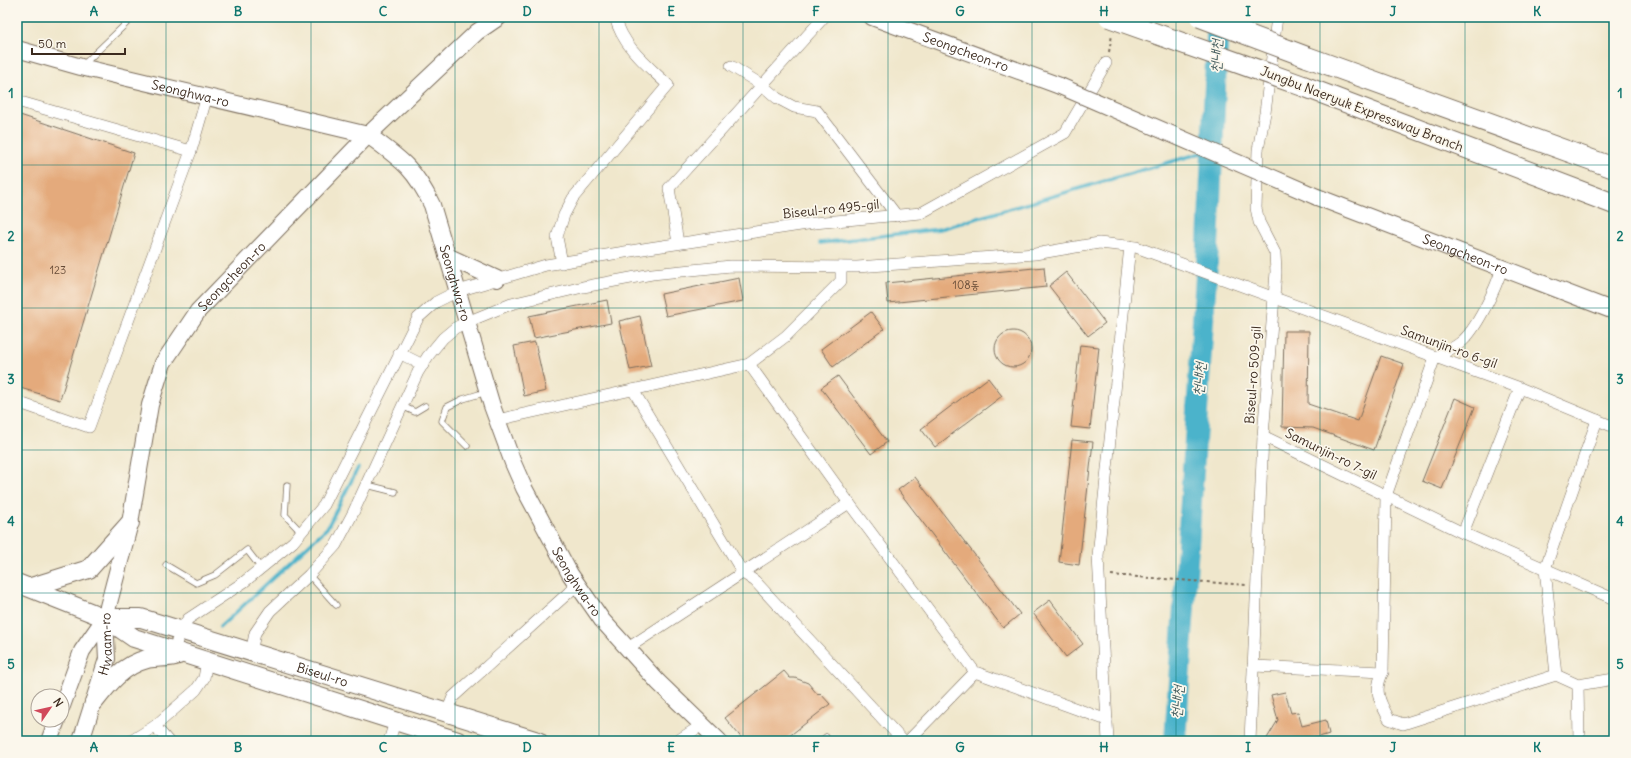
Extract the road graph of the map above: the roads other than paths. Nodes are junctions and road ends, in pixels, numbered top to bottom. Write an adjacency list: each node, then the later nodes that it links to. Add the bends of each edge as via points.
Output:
1 (133, 17): 12 (lane)
2 (499, 17): 16 (main road, Seongcheon-ro, via 477,32)
3 (615, 17): 24 (street, via 617,27 632,51 668,85 572,198 557,237)
4 (824, 17): 13 (street)
5 (872, 17): 26 (main road, Seongcheon-ro, bridge, via 1060,86 1317,197)
6 (1200, 17): 18 (highway, bridge)
7 (1277, 17): 29 (street, Biseul-ro 509-gil, via 1258,150 1256,208 1275,253 1276,272)
8 (1111, 25): 19 (highway, Jungbu Naeryuk Expressway Branch, bridge, via 1303,86)
9 (17, 49): 12 (main road, Seonghwa-ro)
10 (1106, 63): 20 (street, Biseul-ro 495-gil, via 1065,133 920,214)
11 (731, 66): 13 (street)
12 (81, 67): 14 (main road, Seonghwa-ro)
13 (762, 85): 20 (street, via 777,98 794,106 817,111); 21 (street, via 669,188)
14 (207, 96): 16 (main road, Seonghwa-ro); 17 (street)
15 (17, 101): 17 (street)
16 (368, 135): 23 (main road, Seonghwa-ro, via 405,162 416,175 432,205); 52 (main road, Seongcheon-ro, via 198,312 163,363 150,405)
17 (191, 151): 39 (street, via 89,427)
18 (1610, 166)
19 (1609, 202)
20 (897, 216): 21 (street, Biseul-ro 495-gil, via 814,223)
21 (678, 243): 24 (street, Biseul-ro 495-gil)
22 (1133, 246): 25 (street, Samunjin-ro 6-gil, via 1098,243 1035,254); 29 (street, Samunjin-ro 6-gil); 79 (street, via 1098,556)
23 (447, 256): 27 (main road); 28 (main road, Seonghwa-ro)
24 (562, 263): 27 (street, Biseul-ro 495-gil)
25 (841, 267): 31 (street, Samunjin-ro 6-gil, via 730,266 652,274 511,304); 34 (street, via 841,281 786,336)
26 (1502, 268): 30 (main road, Seongcheon-ro); 33 (street, via 1496,288 1473,327 1460,343)
27 (497, 279): 28 (street, Biseul-ro 495-gil)
28 (458, 291): 31 (main road, Seonghwa-ro); 32 (street, Biseul-ro 495-gil, via 436,302 418,318)
29 (1269, 294): 33 (street, Samunjin-ro 6-gil); 45 (street, Biseul-ro 509-gil)
30 (1614, 311)
31 (467, 322): 35 (street, Samunjin-ro 6-gil, via 443,338); 38 (main road, Seonghwa-ro)
32 (399, 353): 35 (street); 53 (street, Biseul-ro 495-gil, via 324,505)
33 (1435, 357): 36 (street, Samunjin-ro 6-gil); 50 (street)
34 (749, 364): 37 (street); 51 (street)
35 (422, 365): 40 (street, Samunjin-ro 6-gil)
36 (1520, 388): 43 (street, Samunjin-ro 6-gil); 54 (street)
37 (633, 390): 42 (street); 58 (street)
38 (488, 392): 42 (main road, Seonghwa-ro); 46 (lane, via 463,399 447,407 442,420)
39 (17, 402)
40 (402, 406): 41 (lane, via 415,412); 48 (street, Samunjin-ro 6-gil)
41 (425, 406)
42 (497, 420): 61 (main road, Seonghwa-ro, via 524,488)
43 (1597, 420): 44 (street, Samunjin-ro 6-gil); 57 (street)
44 (1614, 427)
45 (1263, 436): 50 (street, Samunjin-ro 7-gil); 70 (street, Biseul-ro 509-gil)
46 (467, 446)
47 (287, 485): 53 (lane, via 285,515)
48 (367, 485): 49 (lane); 59 (street, Samunjin-ro 6-gil, via 336,544)
49 (394, 492)
50 (1386, 496): 54 (street, Samunjin-ro 7-gil); 72 (street)
51 (849, 503): 58 (street); 71 (street)
52 (130, 523): 60 (main road, via 89,569); 64 (main road, Seongcheon-ro)
53 (301, 532): 56 (street, Biseul-ro 495-gil, via 293,542)
54 (1462, 533): 57 (street, Samunjin-ro 7-gil)
55 (166, 565): 56 (lane, via 196,583 215,575 247,550)
56 (261, 568): 65 (street, Biseul-ro 495-gil, via 188,618)
57 (1545, 569): 62 (street, Samunjin-ro 7-gil); 73 (street)
58 (743, 573): 66 (street); 93 (street, via 755,581)
59 (309, 575): 63 (lane); 68 (street, Samunjin-ro 6-gil, via 266,616 255,633)
60 (24, 585): 64 (main road, Biseul-ro)
61 (577, 585): 66 (main road, Seonghwa-ro, via 602,620); 78 (street, via 453,697)
62 (1614, 599)
63 (336, 605)
64 (105, 618): 65 (main road, Biseul-ro, via 141,618); 67 (main road, Biseul-ro, via 134,638); 76 (main road, Hwaam-ro, via 82,651); 77 (main road, Hwaam-ro, via 106,659)
65 (180, 631): 67 (street); 68 (main road, Biseul-ro)
66 (628, 648): 81 (main road, Seonghwa-ro, via 658,682)
67 (178, 652): 69 (main road, Biseul-ro); 77 (main road, via 174,657 146,659 129,666 110,682)
68 (252, 653): 78 (main road, Biseul-ro)
69 (207, 661): 80 (main road, Biseul-ro); 82 (street, via 204,678 196,690)
70 (1253, 666): 72 (street); 96 (street, Biseul-ro 509-gil)
71 (975, 672): 79 (street); 94 (street)
72 (1383, 672): 73 (street, via 1377,683 1380,700 1389,719 1403,724)
73 (1556, 675): 75 (street)
74 (1614, 679): 75 (street)
75 (1578, 685): 97 (street)
76 (69, 688)
77 (94, 702): 85 (main road, Hwaam-ro)
78 (447, 712): 90 (main road, Biseul-ro)
79 (1107, 720): 95 (street)
80 (395, 722): 88 (street); 89 (main road, Biseul-ro)
81 (702, 724): 91 (street); 92 (main road, Seonghwa-ro)
82 (155, 726): 86 (street); 87 (street)
83 (54, 728): 84 (main road)
84 (49, 741)
85 (81, 741)
86 (131, 741)
87 (168, 741)
88 (389, 741)
89 (458, 741)
90 (538, 741)
91 (677, 741)
92 (719, 741)
93 (903, 741)
94 (908, 741)
95 (1108, 741)
96 (1250, 741)
97 (1579, 741)

